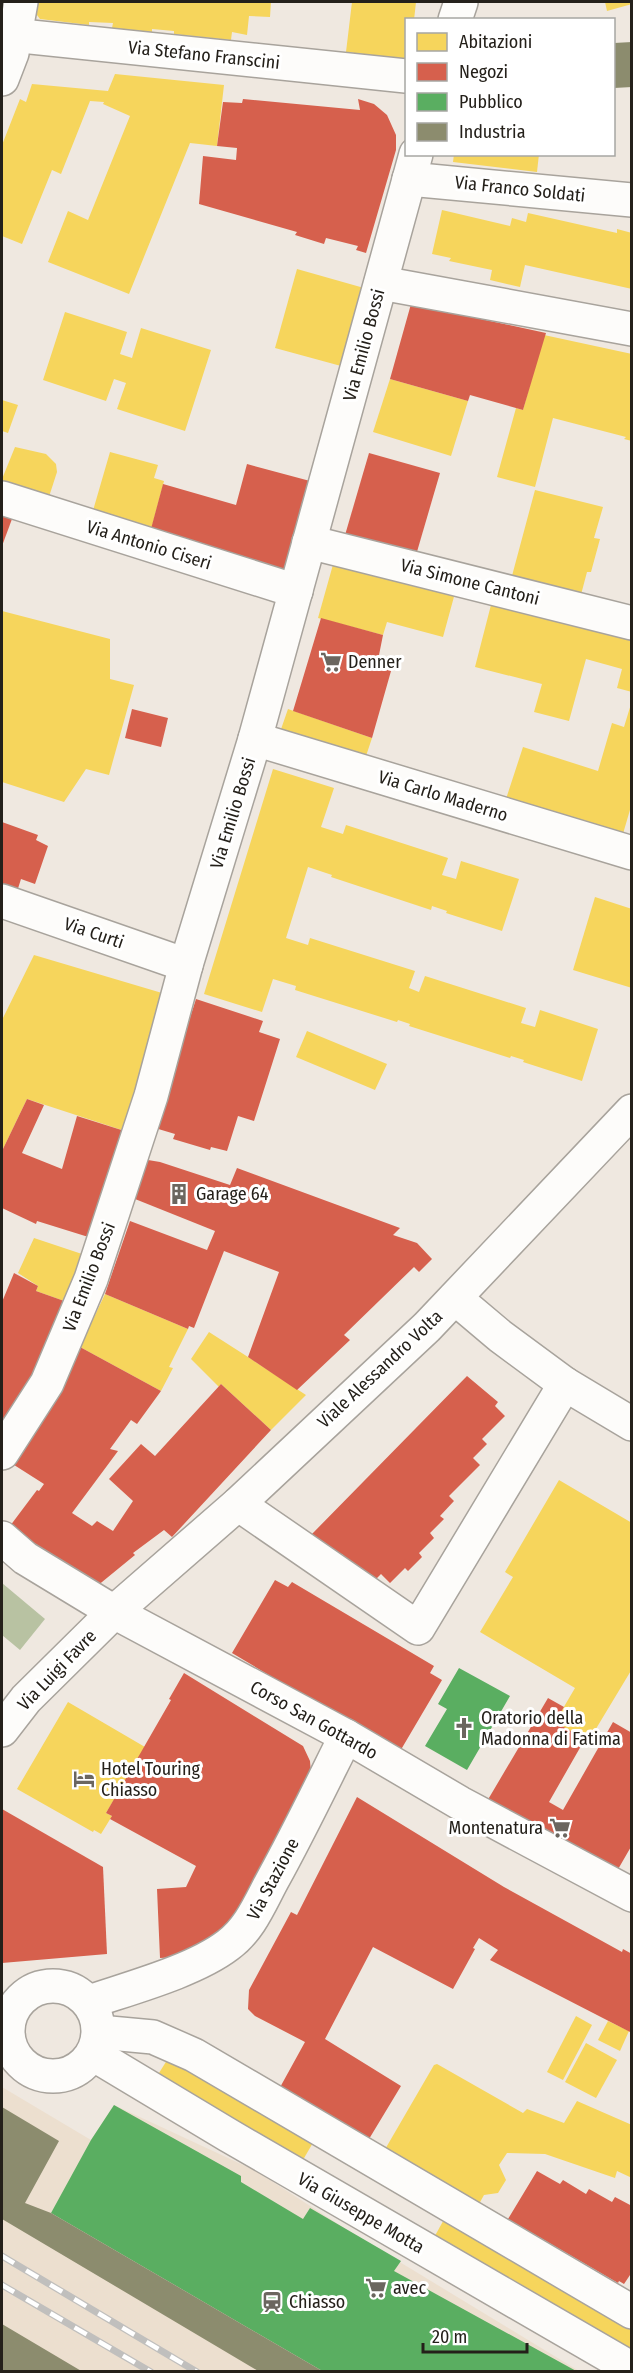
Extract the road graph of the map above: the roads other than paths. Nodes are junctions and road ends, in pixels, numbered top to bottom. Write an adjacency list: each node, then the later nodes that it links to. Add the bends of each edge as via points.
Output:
1 (21, 2): 4 (street)
2 (461, 2): 3 (street)
3 (456, 18)
4 (8, 34): 5 (street, Via Stefano Franscini); 6 (street, via 12,52)
5 (405, 76)
6 (2, 79)
7 (413, 166): 8 (street, Via Franco Soldati); 9 (street, Via Emilio Bossi)
8 (632, 200)
9 (381, 283): 10 (street); 12 (street, Via Emilio Bossi)
10 (632, 329)
11 (2, 498): 13 (street, Via Antonio Ciseri)
12 (309, 542): 13 (street, Via Emilio Bossi); 14 (street, Via Simone Cantoni)
13 (296, 591): 15 (street, Via Emilio Bossi)
14 (632, 623)
15 (255, 739): 16 (street, Via Carlo Maderno); 18 (street, Via Emilio Bossi)
16 (632, 853)
17 (2, 901): 18 (street, Via Curti)
18 (186, 965): 23 (street, Via Emilio Bossi, via 151,1096 91,1279 47,1383)
19 (632, 1111): 20 (street, Viale Alessandro Volta)
20 (455, 1298): 21 (street); 24 (street, Viale Alessandro Volta)
21 (565, 1384): 22 (street); 24 (street, via 418,1628)
22 (632, 1424)
23 (2, 1453)
24 (238, 1503): 26 (street, Viale Alessandro Volta)
25 (2, 1538): 26 (street, Corso San Gottardo, via 25,1558)
26 (114, 1612): 27 (street, Via Luigi Favre, via 26,1700); 28 (street, Corso San Gottardo)
27 (2, 1730)
28 (345, 1737): 29 (street, Corso San Gottardo); 31 (street, Via Stazione, via 244,1931 226,1947 160,1978)
29 (632, 1895)
30 (5, 2020): 31 (street, via 34,1989 65,1986 79,1993); 31 (street, via 12,2052 23,2065 51,2076 68,2074 83,2066)
31 (94, 2029): 32 (street, via 153,2037 194,2055); 33 (street, Via Giuseppe Motta, via 228,2135)
32 (632, 2312)
33 (632, 2369)

